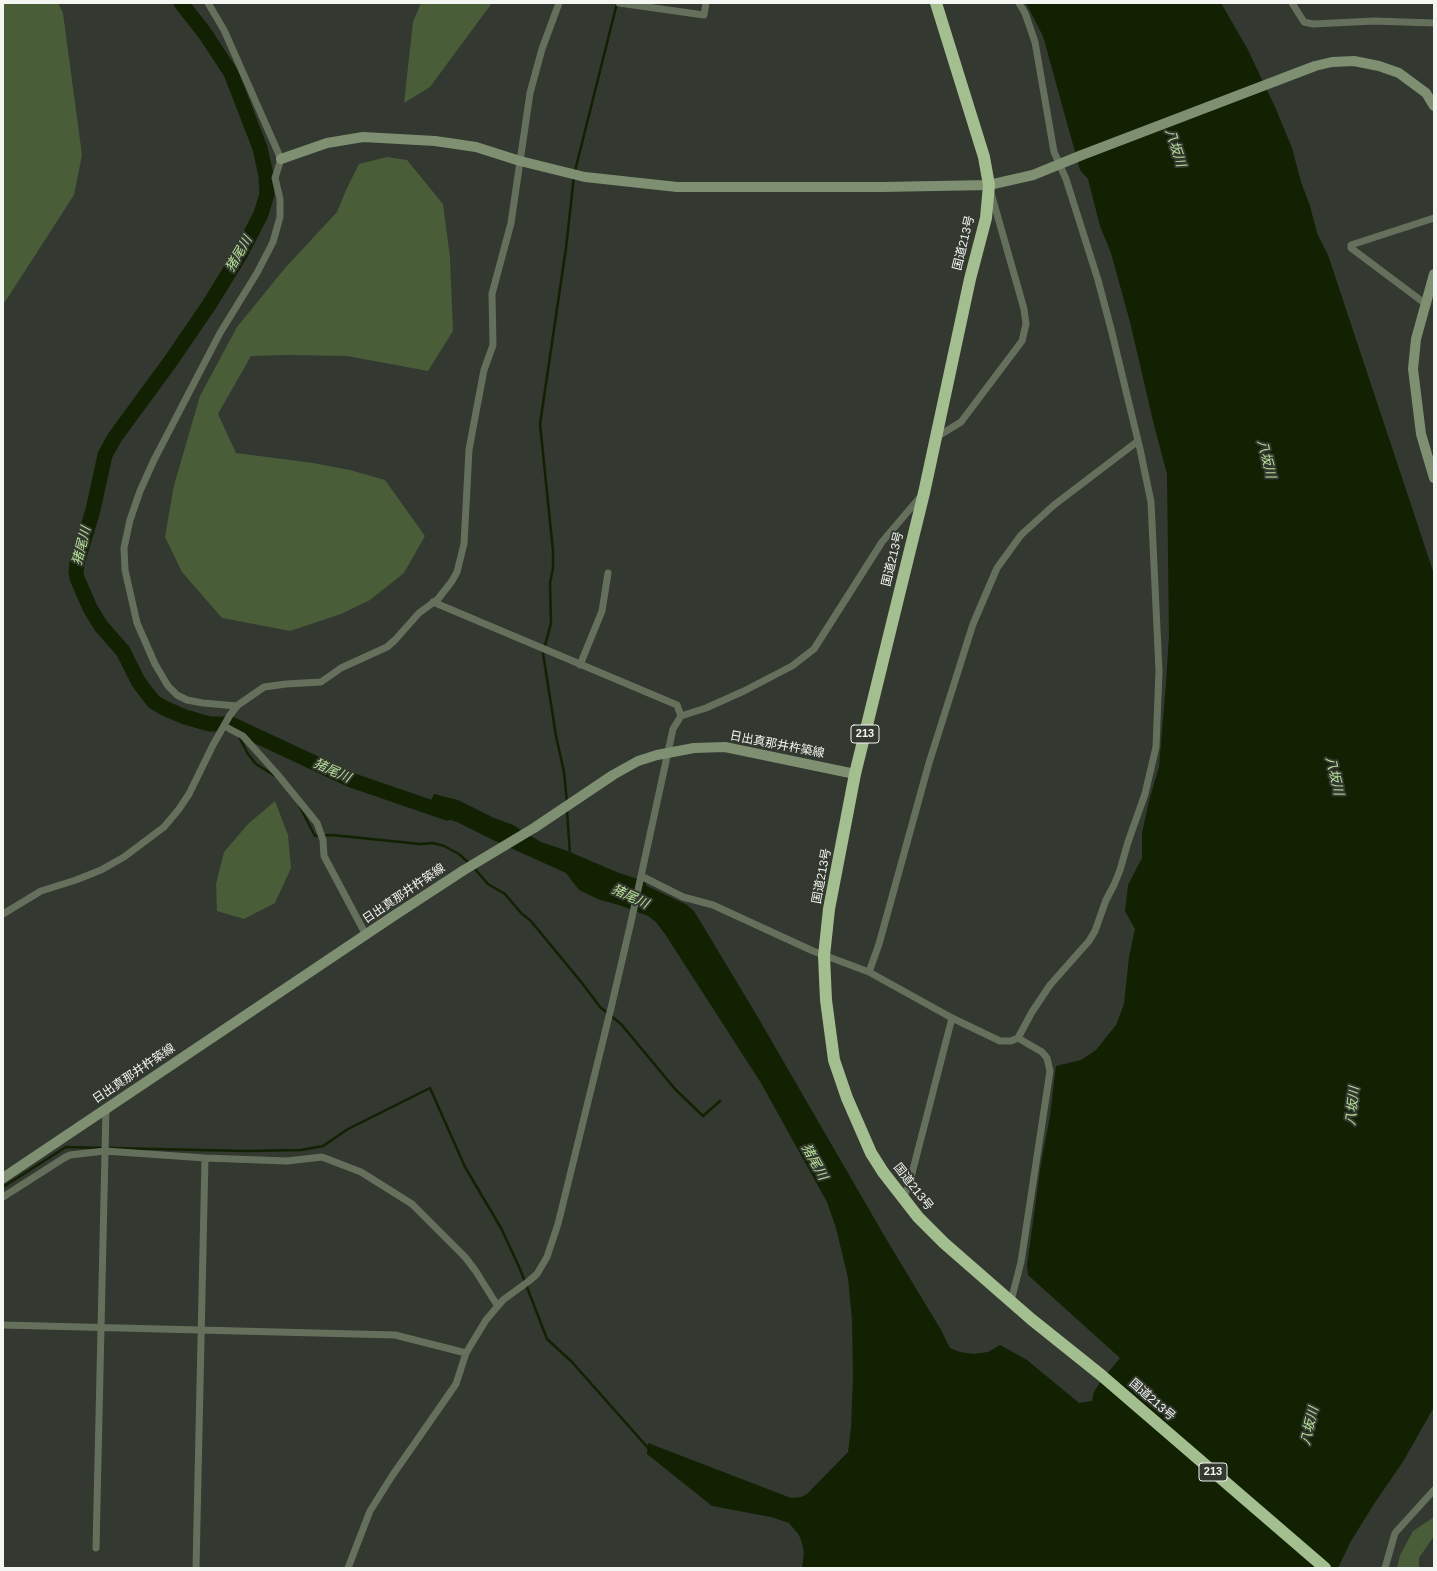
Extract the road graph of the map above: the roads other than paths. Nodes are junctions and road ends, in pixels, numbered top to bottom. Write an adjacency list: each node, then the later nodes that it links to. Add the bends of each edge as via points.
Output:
1 (208, 3): 12 (street, via 224,30)
2 (559, 3): 13 (street, via 542,49 530,93)
3 (706, 3): 7 (street, via 704,15)
4 (936, 3): 15 (highway, 国道213号 / 213, via 984,157)
5 (1019, 3): 14 (street, via 1035,42 1054,152)
6 (1292, 3): 8 (street, via 1304,22 1314,24 1374,21)
7 (620, 4)
8 (1434, 23)
9 (1434, 85): 10 (street)
10 (1426, 93): 11 (street); 14 (street, via 1399,73 1380,66 1354,61 1332,62 1315,66)
11 (1434, 106)
12 (281, 159): 13 (street, via 328,143 363,138 435,141 469,146); 26 (street, via 276,178 280,217 273,242 257,274 220,333 154,460 130,520 124,548 125,570 136,623 168,686 187,700)
13 (520, 161): 15 (street, via 585,177 677,187); 24 (street, via 511,223 492,294 493,345 484,370 469,450 462,551 452,581)
14 (1060, 164): 15 (street, via 1033,175); 20 (street, via 1098,280)
15 (989, 185): 19 (highway, 国道213号 / 213, via 986,218); 19 (street, via 1026,324 1022,341 961,422)
16 (1434, 218): 18 (street, via 1351,245 1351,248)
17 (1434, 274): 18 (street)
18 (1427, 305): 21 (street, via 1416,339 1413,369 1421,434)
19 (935, 438): 22 (highway, 国道213号 / 213)
20 (1138, 441): 35 (street, via 1054,505 1021,535 997,568 973,624 929,763); 37 (street, via 1151,502 1159,671 1156,747 1145,794 1120,870 1093,937 1050,985)
21 (1434, 478)
22 (924, 493): 27 (street, via 882,542 814,649 792,666 751,688); 30 (highway, 国道213号 / 213)
23 (608, 573): 25 (street, via 602,611)
24 (433, 602): 25 (street); 26 (street, via 387,647 341,668 321,682 264,687)
25 (580, 665): 27 (street, via 677,705)
26 (237, 706): 28 (street)
27 (681, 716): 29 (street, via 673,729)
28 (224, 726): 32 (street, via 190,794 164,827 119,861 76,880 40,891); 33 (street, via 243,736 317,824 323,840 324,856)
29 (669, 753): 30 (street, 日出真那井杵築線, via 694,748 725,747); 31 (street); 33 (street, 日出真那井杵築線, via 638,761 613,775)
30 (855, 774): 34 (highway, 国道213号 / 213, via 829,909)
31 (641, 876): 34 (street, via 683,897 713,905); 45 (street, via 558,1224 542,1266 529,1281)
32 (3, 914)
33 (366, 935): 38 (street, 日出真那井杵築線)
34 (824, 956): 35 (street); 43 (highway, 国道213号 / 213, via 826,1000 834,1060 871,1153)
35 (869, 972): 36 (street)
36 (952, 1018): 37 (street, via 1000,1041); 43 (street, via 909,1185)
37 (1018, 1038): 44 (street, via 1042,1052 1047,1058 1050,1071 1021,1262)
38 (106, 1109): 39 (street); 41 (street, 日出真那井杵築線)
39 (105, 1151): 40 (street); 42 (street, via 67,1156); 47 (street)
40 (205, 1158): 45 (street, via 287,1161 322,1157 361,1172 406,1199 429,1220 475,1270); 48 (street)
41 (3, 1178)
42 (3, 1197)
43 (903, 1198): 44 (highway, 国道213号 / 213, via 944,1243)
44 (1011, 1301): 54 (highway, 国道213号 / 213)
45 (497, 1305): 49 (street)
46 (3, 1325): 47 (street)
47 (101, 1327): 48 (street); 51 (street)
48 (200, 1330): 49 (street, via 395,1335); 52 (street)
49 (466, 1353): 53 (street, via 456,1384 370,1511)
50 (1434, 1490): 55 (street, via 1395,1533)
51 (96, 1548)
52 (196, 1568)
53 (348, 1568)
54 (1325, 1568)
55 (1385, 1568)

